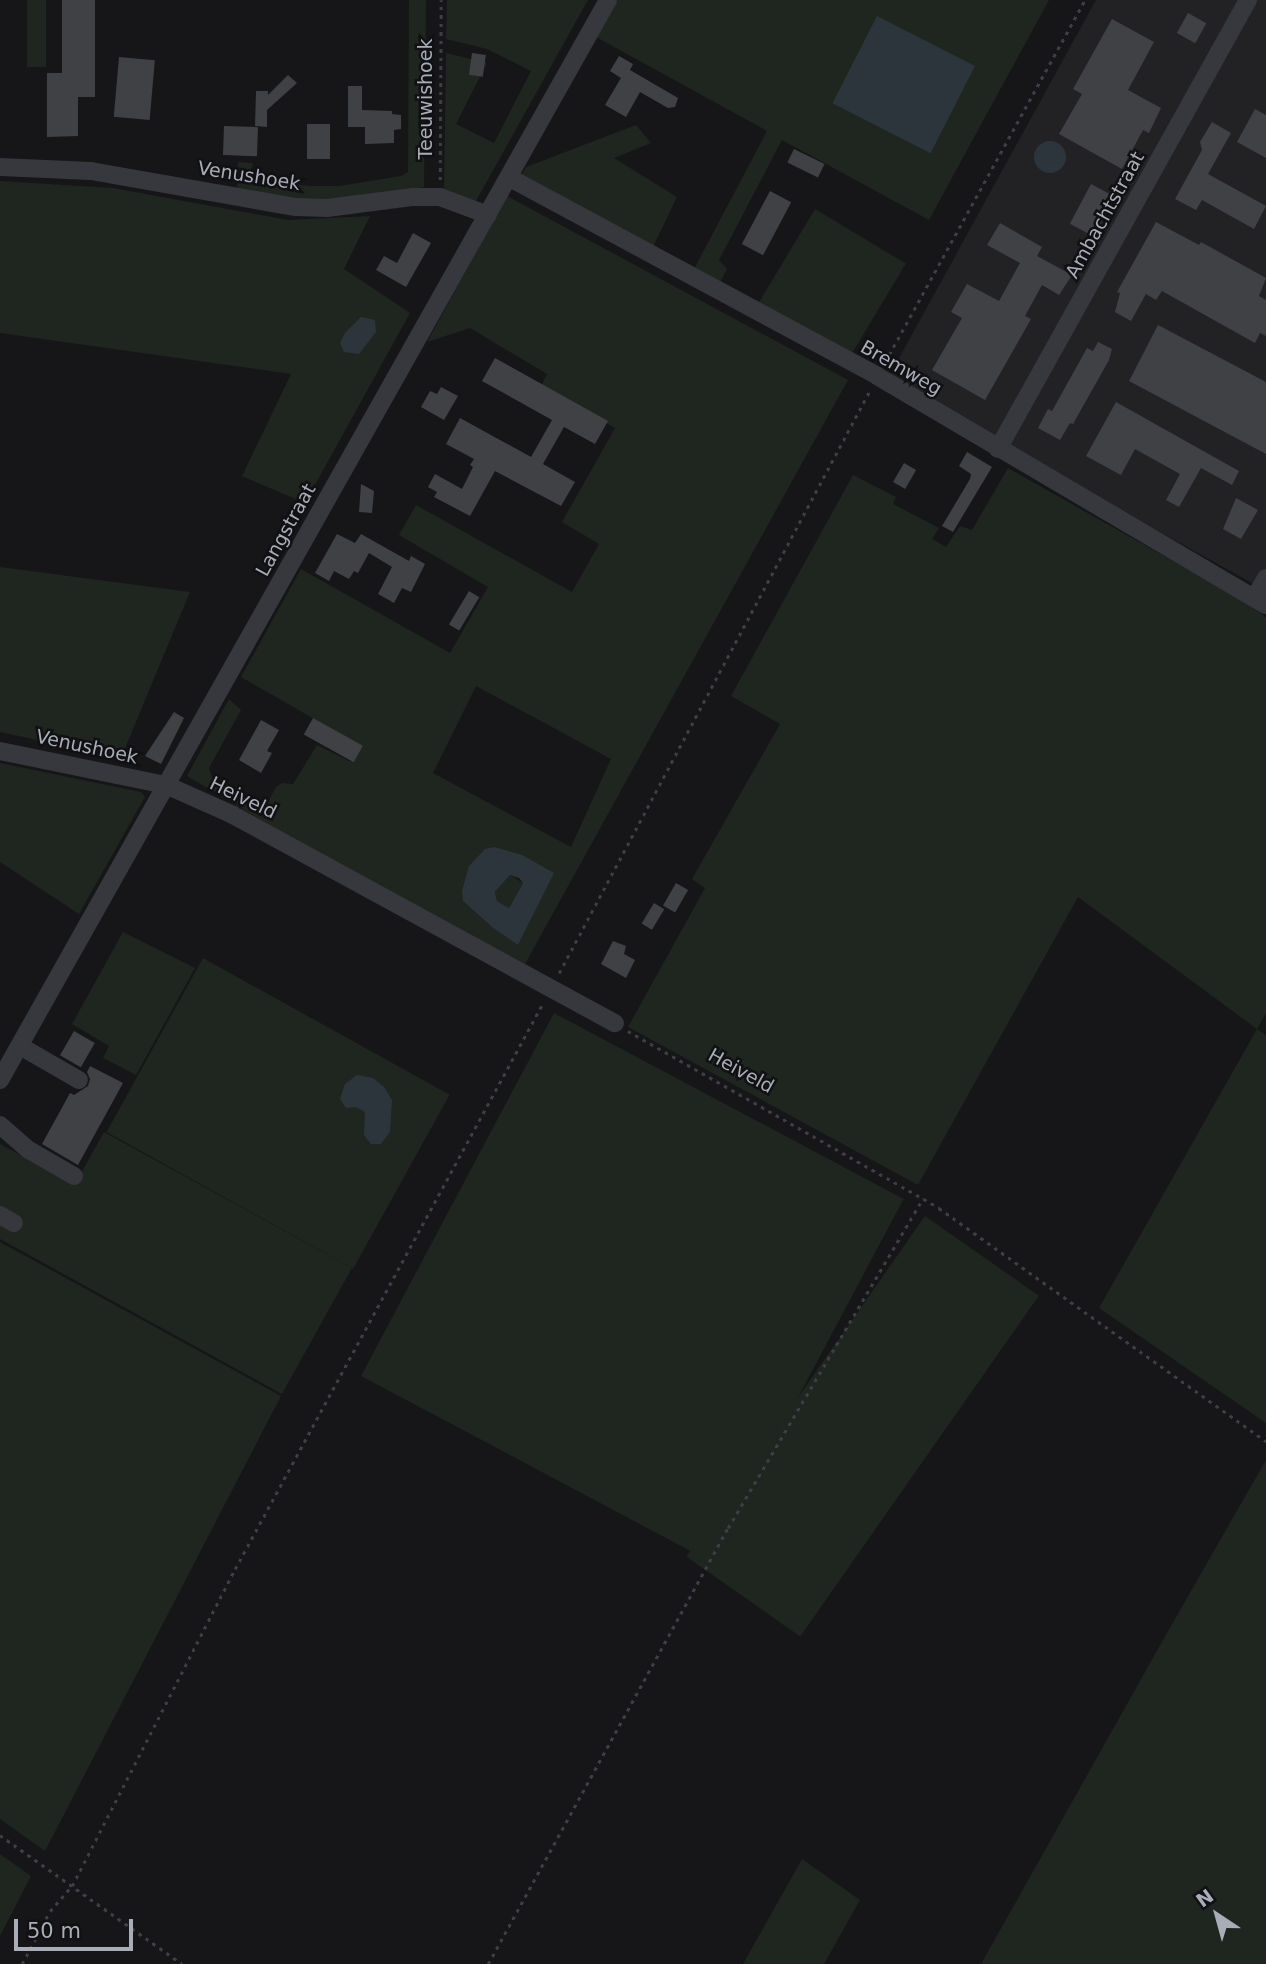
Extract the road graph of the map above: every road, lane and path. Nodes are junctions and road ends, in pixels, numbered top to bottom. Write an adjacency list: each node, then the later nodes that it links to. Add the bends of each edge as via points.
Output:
1 (441, 0): 7 (path, Teeuwishoek)
2 (608, 0): 6 (street, Langstraat)
3 (1085, 0): 9 (path)
4 (1248, 0): 10 (street, Ambachtstraat)
5 (0, 167): 7 (street, Venushoek, via 91,171 296,207)
6 (510, 178): 8 (street, Langstraat); 9 (street, Bremweg)
7 (440, 197): 8 (street, Venushoek)
8 (488, 215): 14 (street, Langstraat)
9 (877, 376): 10 (street, Bremweg); 15 (path, via 564,960)
10 (998, 449): 12 (street, Bremweg)
11 (1266, 578): 12 (street)
12 (1260, 601)
13 (0, 751): 14 (street, Venushoek)
14 (166, 785): 15 (street, Heiveld, via 233,815); 17 (street, Langstraat)
15 (554, 989): 16 (street, Heiveld); 25 (path, via 537,1010 364,1328)
16 (615, 1023): 22 (path, Heiveld)
17 (19, 1046): 18 (street, Langstraat); 19 (street)
18 (0, 1080)
19 (79, 1080)
20 (2, 1132): 21 (street)
21 (74, 1175)
22 (923, 1198): 23 (path, Heiveld); 28 (path, via 728,1528)
23 (1266, 1441)
24 (0, 1835): 25 (path)
25 (72, 1886): 26 (path, via 50,1911); 27 (path)
26 (22, 1964)
27 (182, 1964)
28 (488, 1964)

